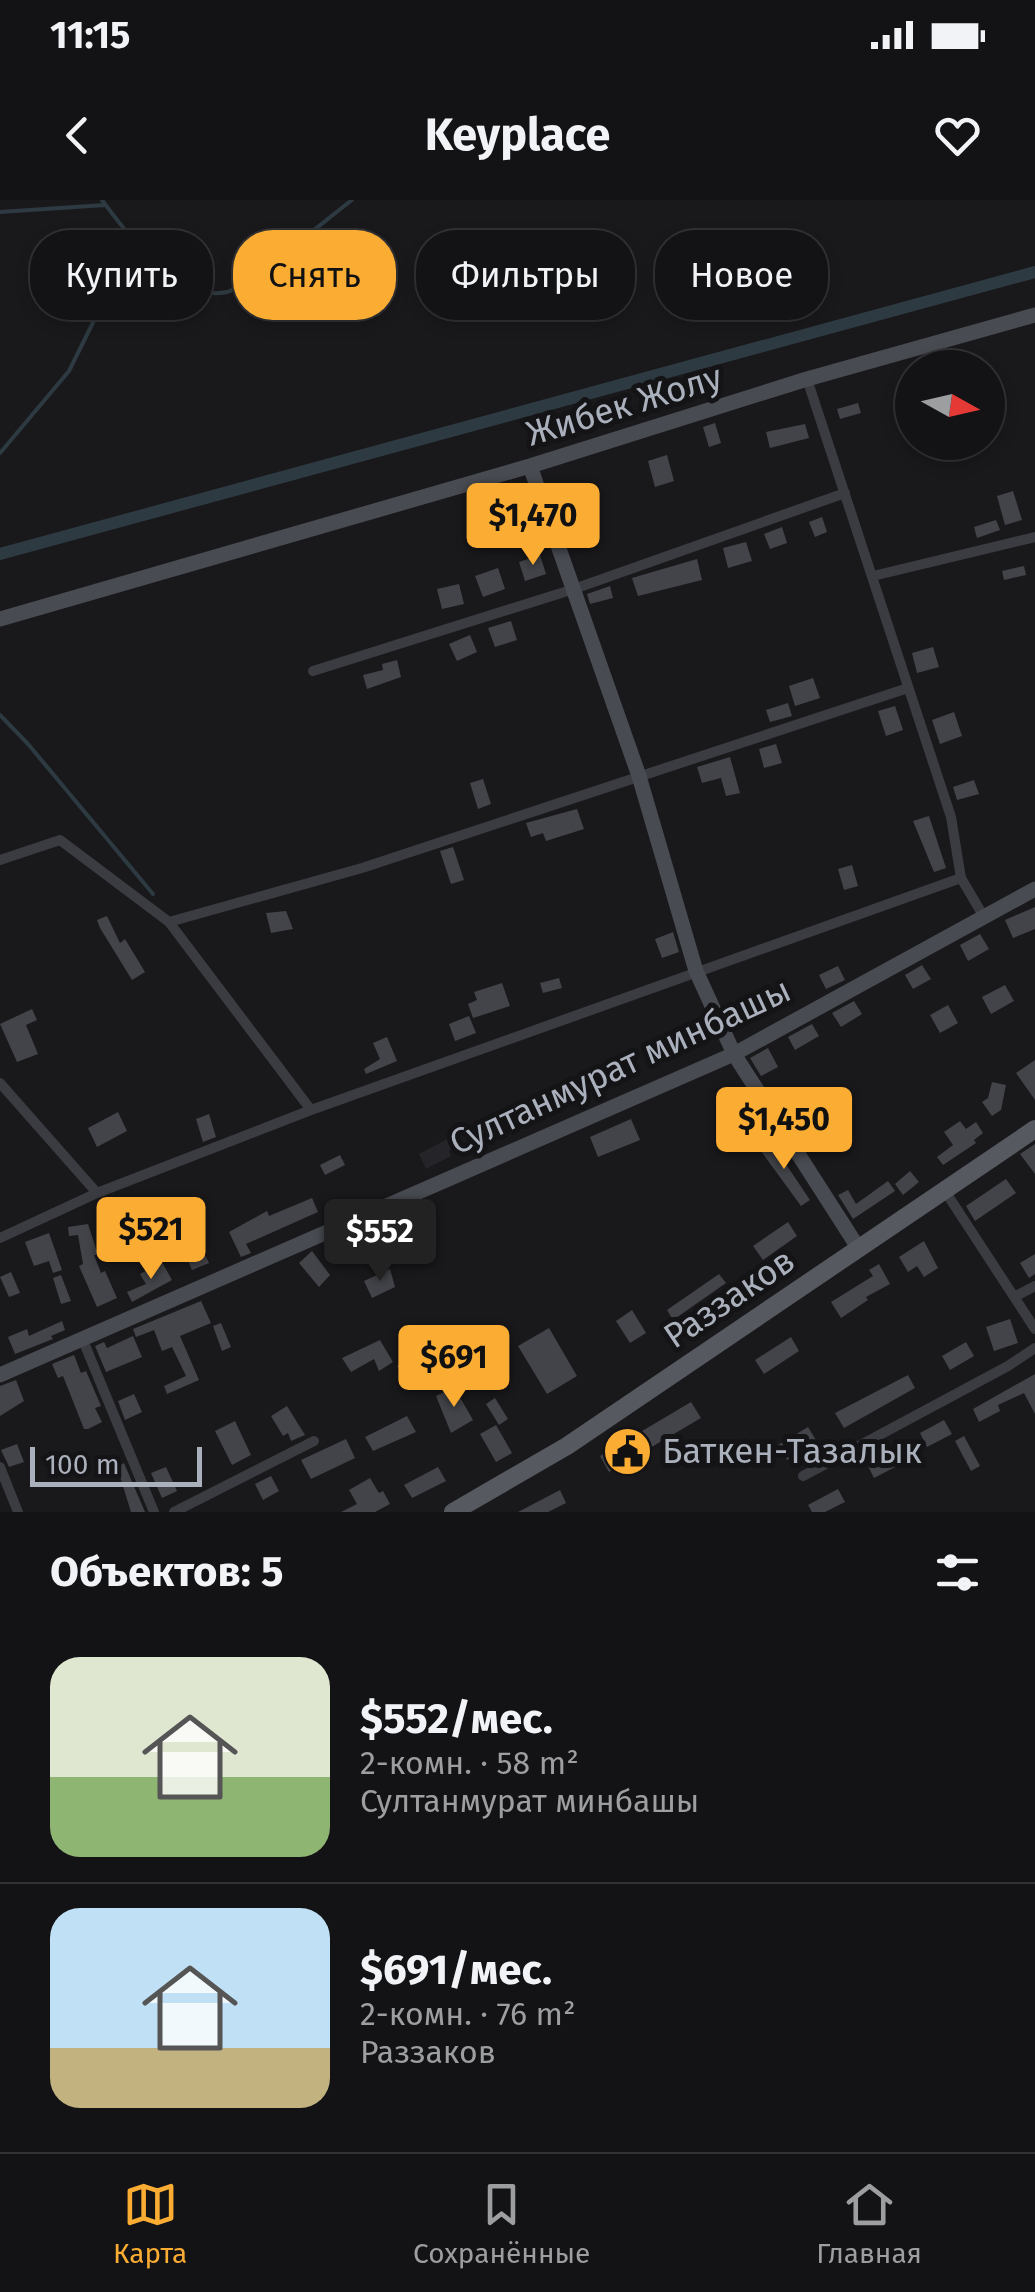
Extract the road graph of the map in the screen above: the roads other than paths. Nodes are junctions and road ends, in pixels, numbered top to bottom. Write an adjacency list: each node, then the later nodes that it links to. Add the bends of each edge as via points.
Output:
1 (1035, 315): 2 (street, Жибек Жолу)
2 (806, 380): 3 (street, Жибек Жолу); 4 (street)
3 (530, 466): 7 (street); 8 (street, Жибек Жолу)
4 (845, 493): 6 (street); 7 (street)
5 (1035, 537): 6 (street)
6 (874, 576): 10 (street)
7 (574, 590): 9 (street); 11 (street)
8 (0, 620)
9 (313, 671)
10 (908, 688): 11 (street); 13 (street, via 951,817)
11 (639, 776): 16 (street, via 362,868); 17 (street)
12 (0, 860): 16 (street, via 60,840)
13 (961, 878): 15 (street); 17 (street)
14 (1035, 889): 15 (street, Султанмурат минбашы)
15 (984, 917): 18 (street, Султанмурат минбашы)
16 (169, 922): 20 (street)
17 (696, 972): 18 (street); 20 (street)
18 (734, 1054): 25 (street); 29 (street, Султанмурат минбашы)
19 (0, 1083): 23 (street)
20 (311, 1110): 23 (street)
21 (1035, 1130): 22 (main road, Раззаков)
22 (945, 1191): 25 (main road, Раззаков); 27 (street)
23 (97, 1193): 24 (street)
24 (0, 1238)
25 (859, 1249): 38 (main road, Раззаков, via 566,1446)
26 (1035, 1286): 27 (street)
27 (1014, 1297): 28 (street)
28 (1035, 1329)
29 (82, 1338): 31 (street, Султанмурат минбашы); 36 (street)
30 (1035, 1348): 34 (street)
31 (0, 1374)
32 (314, 1441): 37 (street)
33 (0, 1467): 35 (street)
34 (802, 1476)
35 (18, 1512)
36 (154, 1512)
37 (174, 1512)
38 (453, 1512)

